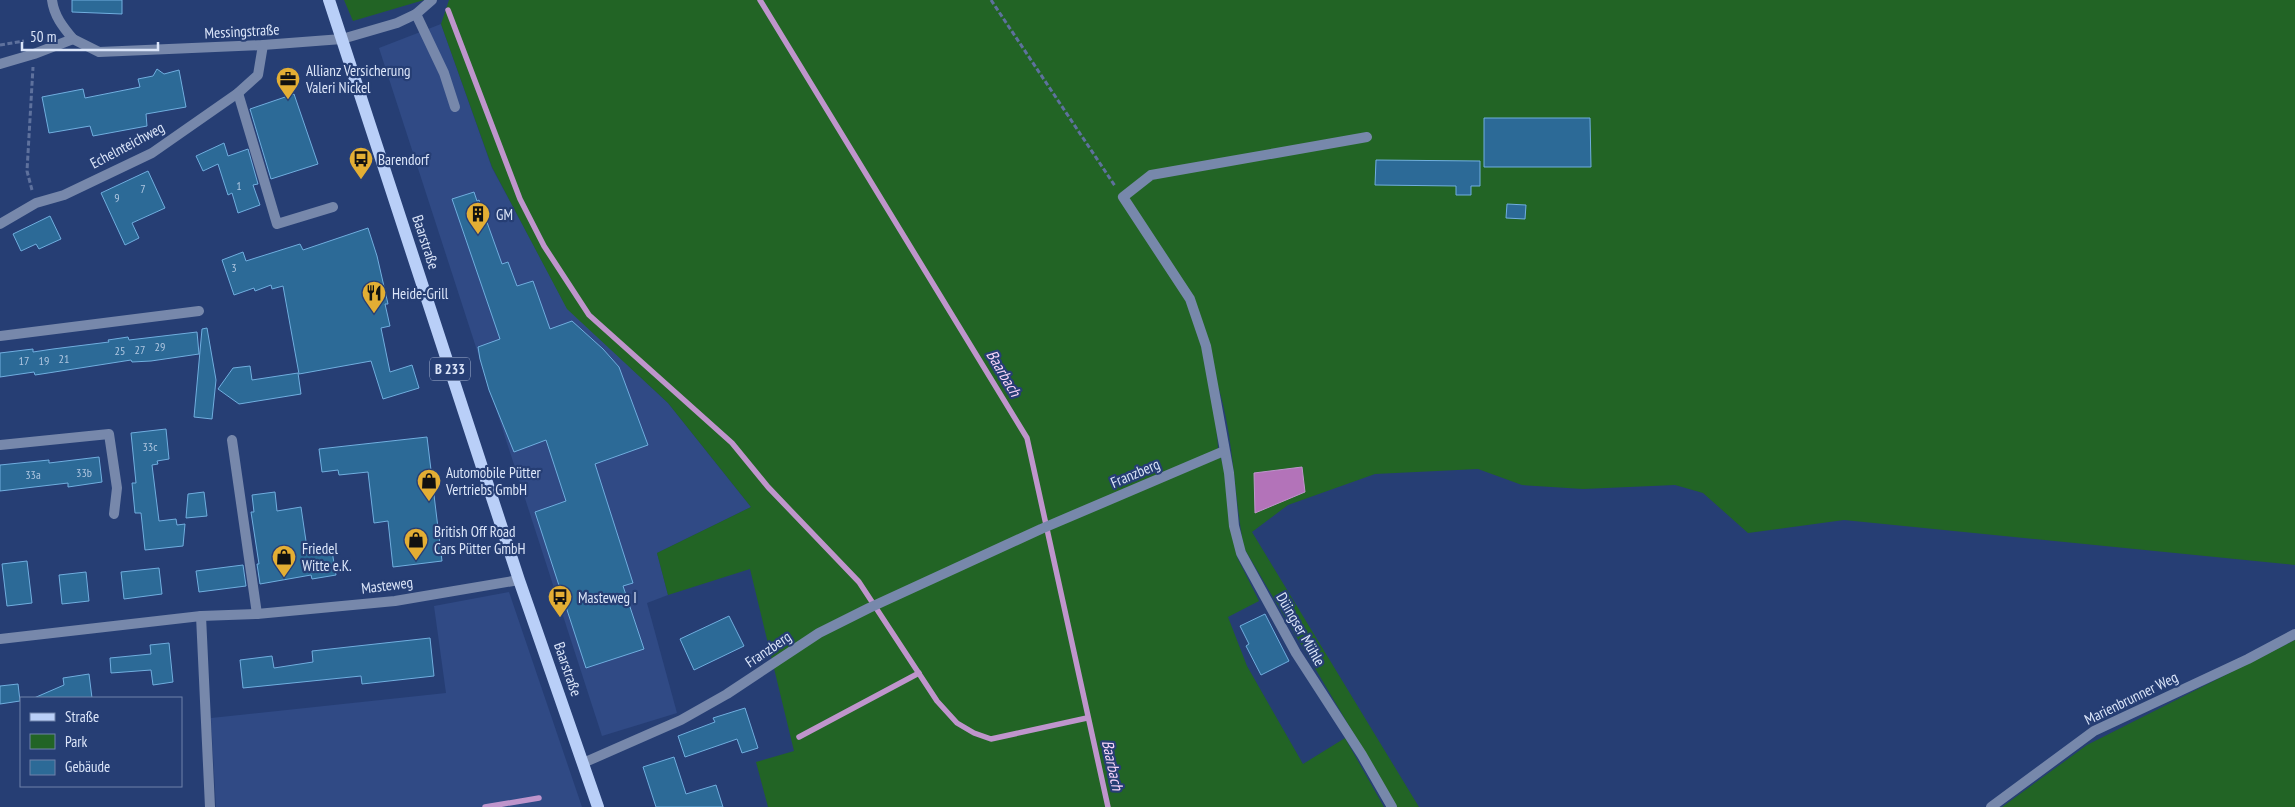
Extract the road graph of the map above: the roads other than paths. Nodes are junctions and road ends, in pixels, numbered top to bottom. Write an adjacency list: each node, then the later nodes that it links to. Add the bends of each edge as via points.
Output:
1 (52, 0): 5 (street, via 53,10)
2 (329, 0): 6 (main road, Baarstraße / B 233)
3 (432, 0): 4 (street, Messingstraße)
4 (416, 14): 6 (street, Messingstraße); 10 (street, via 444,73)
5 (72, 39): 7 (street, Messingstraße, via 99,52); 8 (street)
6 (342, 39): 7 (street, Messingstraße); 20 (main road, Baarstraße / B 233)
7 (263, 45): 9 (street, Echelnteichweg, via 258,75)
8 (0, 64)
9 (238, 93): 12 (street, via 278,224); 13 (street, Echelnteichweg, via 152,153 64,195 36,203)
10 (455, 107)
11 (1367, 137): 18 (street, via 1151,175 1123,197 1190,298 1206,346)
12 (333, 207)
13 (0, 224)
14 (199, 311): 15 (street)
15 (0, 336)
16 (232, 440): 21 (street)
17 (0, 446): 19 (street, via 109,434 117,488)
18 (1224, 451): 25 (street, Franzberg, via 869,608 819,633 727,694 681,720); 28 (street, Düingser Mühle, via 1241,553 1296,652)
19 (114, 514)
20 (519, 580): 21 (street, Masteweg, via 395,600); 25 (main road, Baarstraße / B 233)
21 (257, 614): 22 (street, Masteweg)
22 (201, 616): 24 (street, Masteweg); 26 (street)
23 (2295, 634): 29 (street, Marienbrunner Weg, via 2094,731)
24 (0, 639)
25 (583, 763): 27 (main road, Baarstraße / B 233)
26 (210, 807)
27 (598, 807)
28 (1392, 807)
29 (1991, 807)

